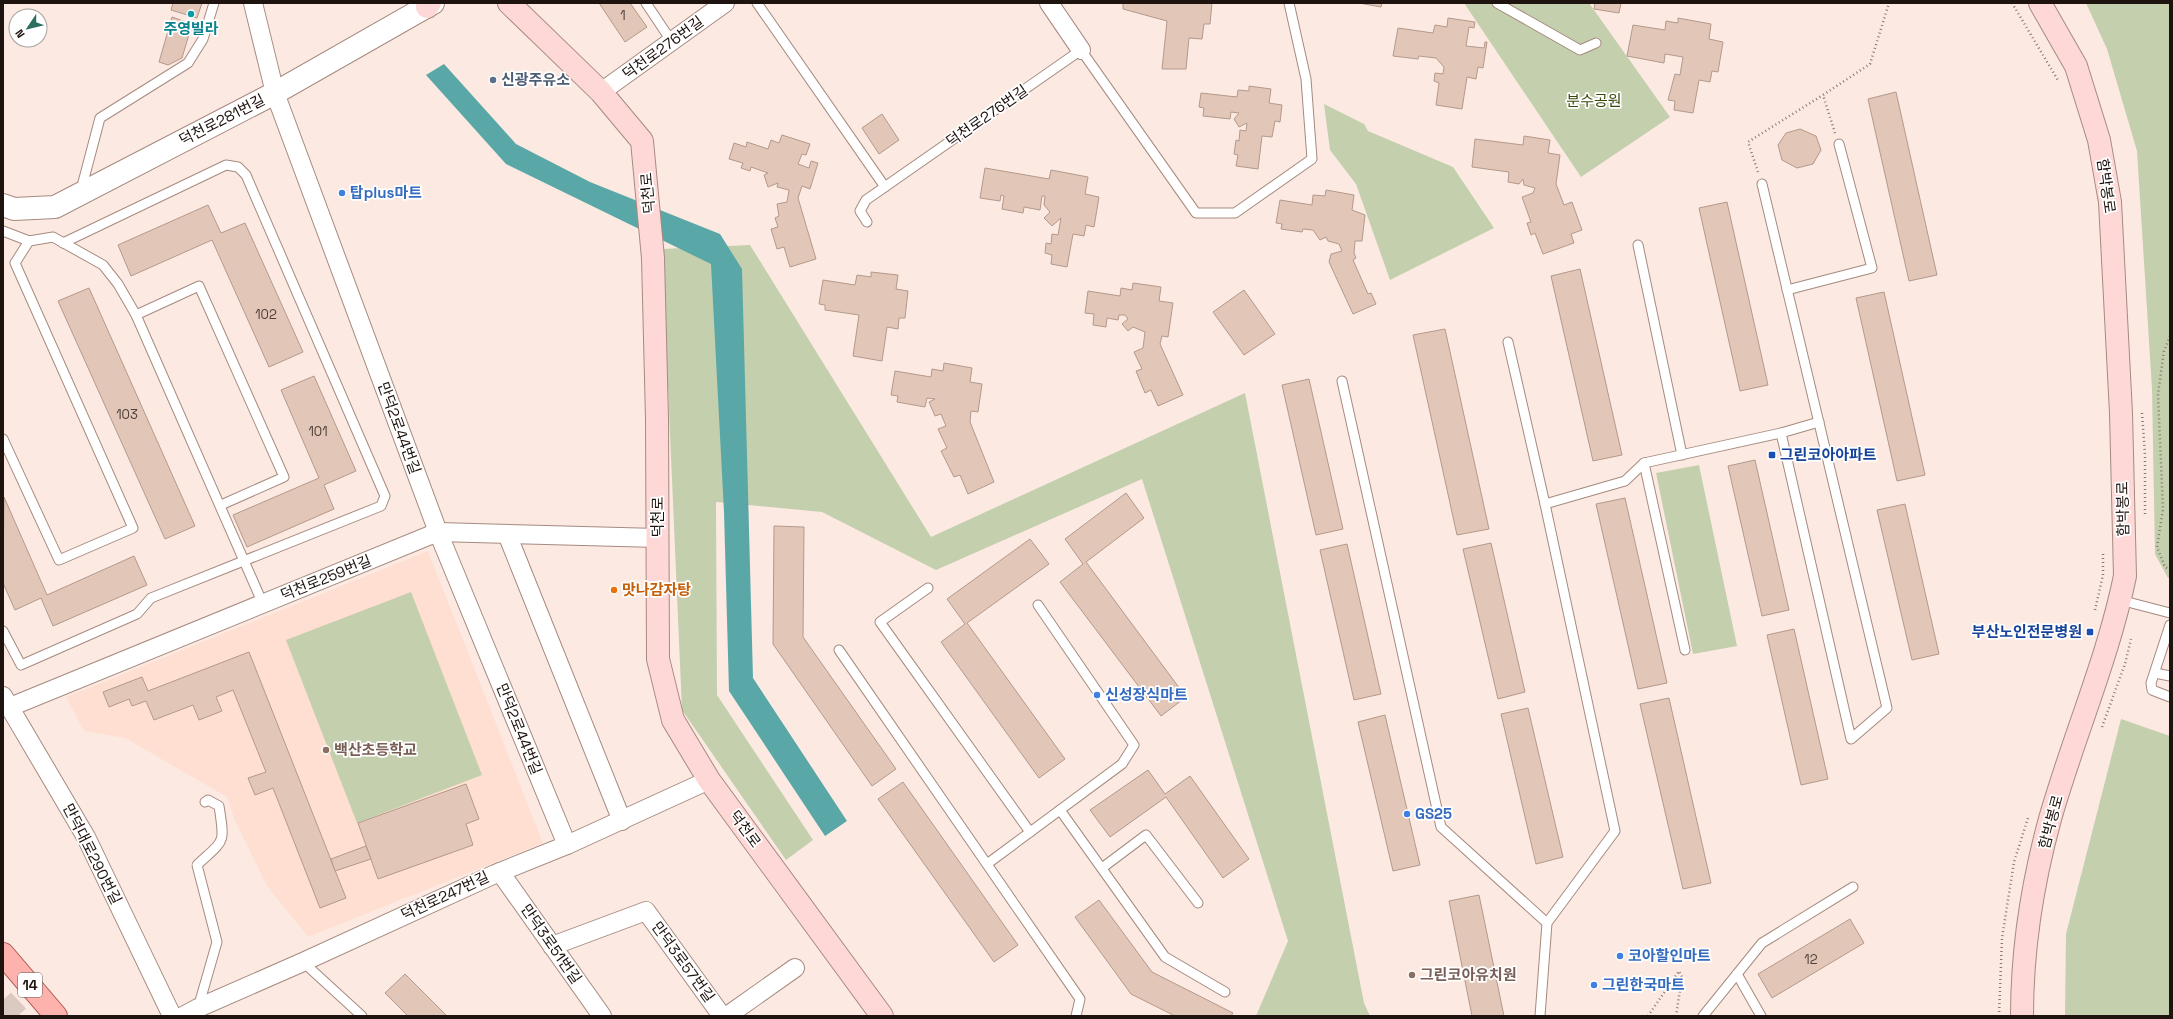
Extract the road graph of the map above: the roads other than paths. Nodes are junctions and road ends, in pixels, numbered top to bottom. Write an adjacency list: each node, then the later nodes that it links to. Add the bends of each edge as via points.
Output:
1 (214, 3): 20 (lane, via 203,39 188,63 100,118)
2 (253, 3): 16 (street, 만덕2로44번길)
3 (509, 3): 15 (main road, 덕천로)
4 (646, 3): 12 (lane)
5 (725, 3): 12 (street, 덕천로276번길)
6 (757, 3): 19 (lane)
7 (1049, 3): 14 (street)
8 (1289, 3): 14 (lane, via 1306,79 1312,160 1234,213 1196,213)
9 (1497, 3): 13 (lane, via 1580,50)
10 (2040, 3): 43 (main road, 함박봉로, via 2076,66 2099,140 2110,202 2121,413 2125,576)
11 (430, 4): 16 (street, 덕천로281번길)
12 (672, 42): 15 (street, 덕천로276번길)
13 (1596, 43)
14 (1081, 50): 19 (lane, 덕천로276번길)
15 (601, 92): 40 (main road, 덕천로, via 642,141 648,186 653,258)
16 (275, 93): 20 (street, 덕천로281번길); 38 (street, 만덕2로44번길)
17 (1839, 144): 27 (lane, via 1872,268)
18 (1762, 184): 27 (lane)
19 (885, 187): 22 (lane, 덕천로276번길, via 866,200 860,211)
20 (80, 193): 21 (street, 덕천로281번길, via 55,207 14,209)
21 (3, 205)
22 (867, 222)
23 (3, 231): 24 (lane)
24 (29, 242): 25 (lane, via 54,238); 33 (lane, via 15,263 133,528 59,560)
25 (63, 243): 28 (lane, via 103,265 118,284); 41 (lane, via 226,165 238,167 246,175 385,496 381,506)
26 (1638, 245): 34 (lane)
27 (1787, 290): 31 (lane)
28 (136, 315): 37 (lane); 37 (lane, via 199,286 284,477)
29 (1508, 342): 36 (lane)
30 (1342, 381): 66 (lane, via 1441,827)
31 (1819, 422): 32 (lane); 32 (lane, via 1888,708 1851,739)
32 (1780, 433): 34 (lane)
33 (3, 439)
34 (1682, 455): 35 (lane)
35 (1644, 464): 36 (lane, via 1625,481); 50 (lane)
36 (1545, 504): 66 (lane, via 1615,831)
37 (221, 505): 41 (lane)
38 (438, 532): 39 (street, 덕천로259번길); 44 (street, 덕천로259번길); 60 (street, 만덕2로44번길)
39 (507, 534): 40 (street, 덕천로259번길); 58 (street)
40 (658, 538): 55 (main road, 덕천로, via 658,659 673,720)
41 (244, 561): 44 (lane); 48 (lane, via 151,598 136,614 21,665)
42 (928, 588): 59 (lane, via 880,622)
43 (2120, 600): 46 (lane); 85 (main road, 함박봉로, via 2050,819 2032,902)
44 (263, 604): 54 (street, 덕천로259번길)
45 (1038, 605): 57 (lane, via 1134,745 1122,764)
46 (2170, 613)
47 (2170, 625): 51 (lane)
48 (3, 631)
49 (839, 650): 61 (lane)
50 (1684, 650)
51 (2154, 673): 52 (lane); 53 (lane, via 2152,690)
52 (2170, 676)
53 (2170, 696)
54 (6, 702): 75 (street, 만덕대로290번길, via 86,837)
55 (709, 780): 58 (street, 덕천로247번길); 80 (main road, 덕천로)
56 (205, 802): 73 (lane, via 208,800 219,806 223,833 222,842 197,865 217,942)
57 (1060, 810): 59 (lane); 62 (lane)
58 (622, 821): 60 (street, 덕천로247번길)
59 (1030, 832): 61 (lane)
60 (567, 845): 63 (street, 덕천로247번길)
61 (987, 864): 81 (lane, via 1080,999)
62 (1102, 868): 65 (lane, via 1146,835); 72 (lane, via 1165,957)
63 (500, 872): 67 (street, 만덕3로51번길); 69 (street, 덕천로247번길)
64 (1852, 887): 71 (lane, via 1762,943)
65 (1198, 903)
66 (1547, 923): 82 (lane)
67 (552, 946): 77 (street, 만덕3로51번길); 78 (street, 만덕3로57번길, via 646,911)
68 (3, 954): 74 (main road, 14)
69 (303, 962): 73 (street, 덕천로247번길); 76 (lane)
70 (795, 968): 79 (street)
71 (1737, 974): 83 (lane); 84 (lane)
72 (1225, 992)
73 (190, 1012)
74 (56, 1016)
75 (172, 1016)
76 (362, 1016)
77 (602, 1016)
78 (722, 1016)
79 (727, 1016)
80 (882, 1016)
81 (1076, 1016)
82 (1540, 1016)
83 (1703, 1016)
84 (1761, 1016)
85 (2022, 1016)

